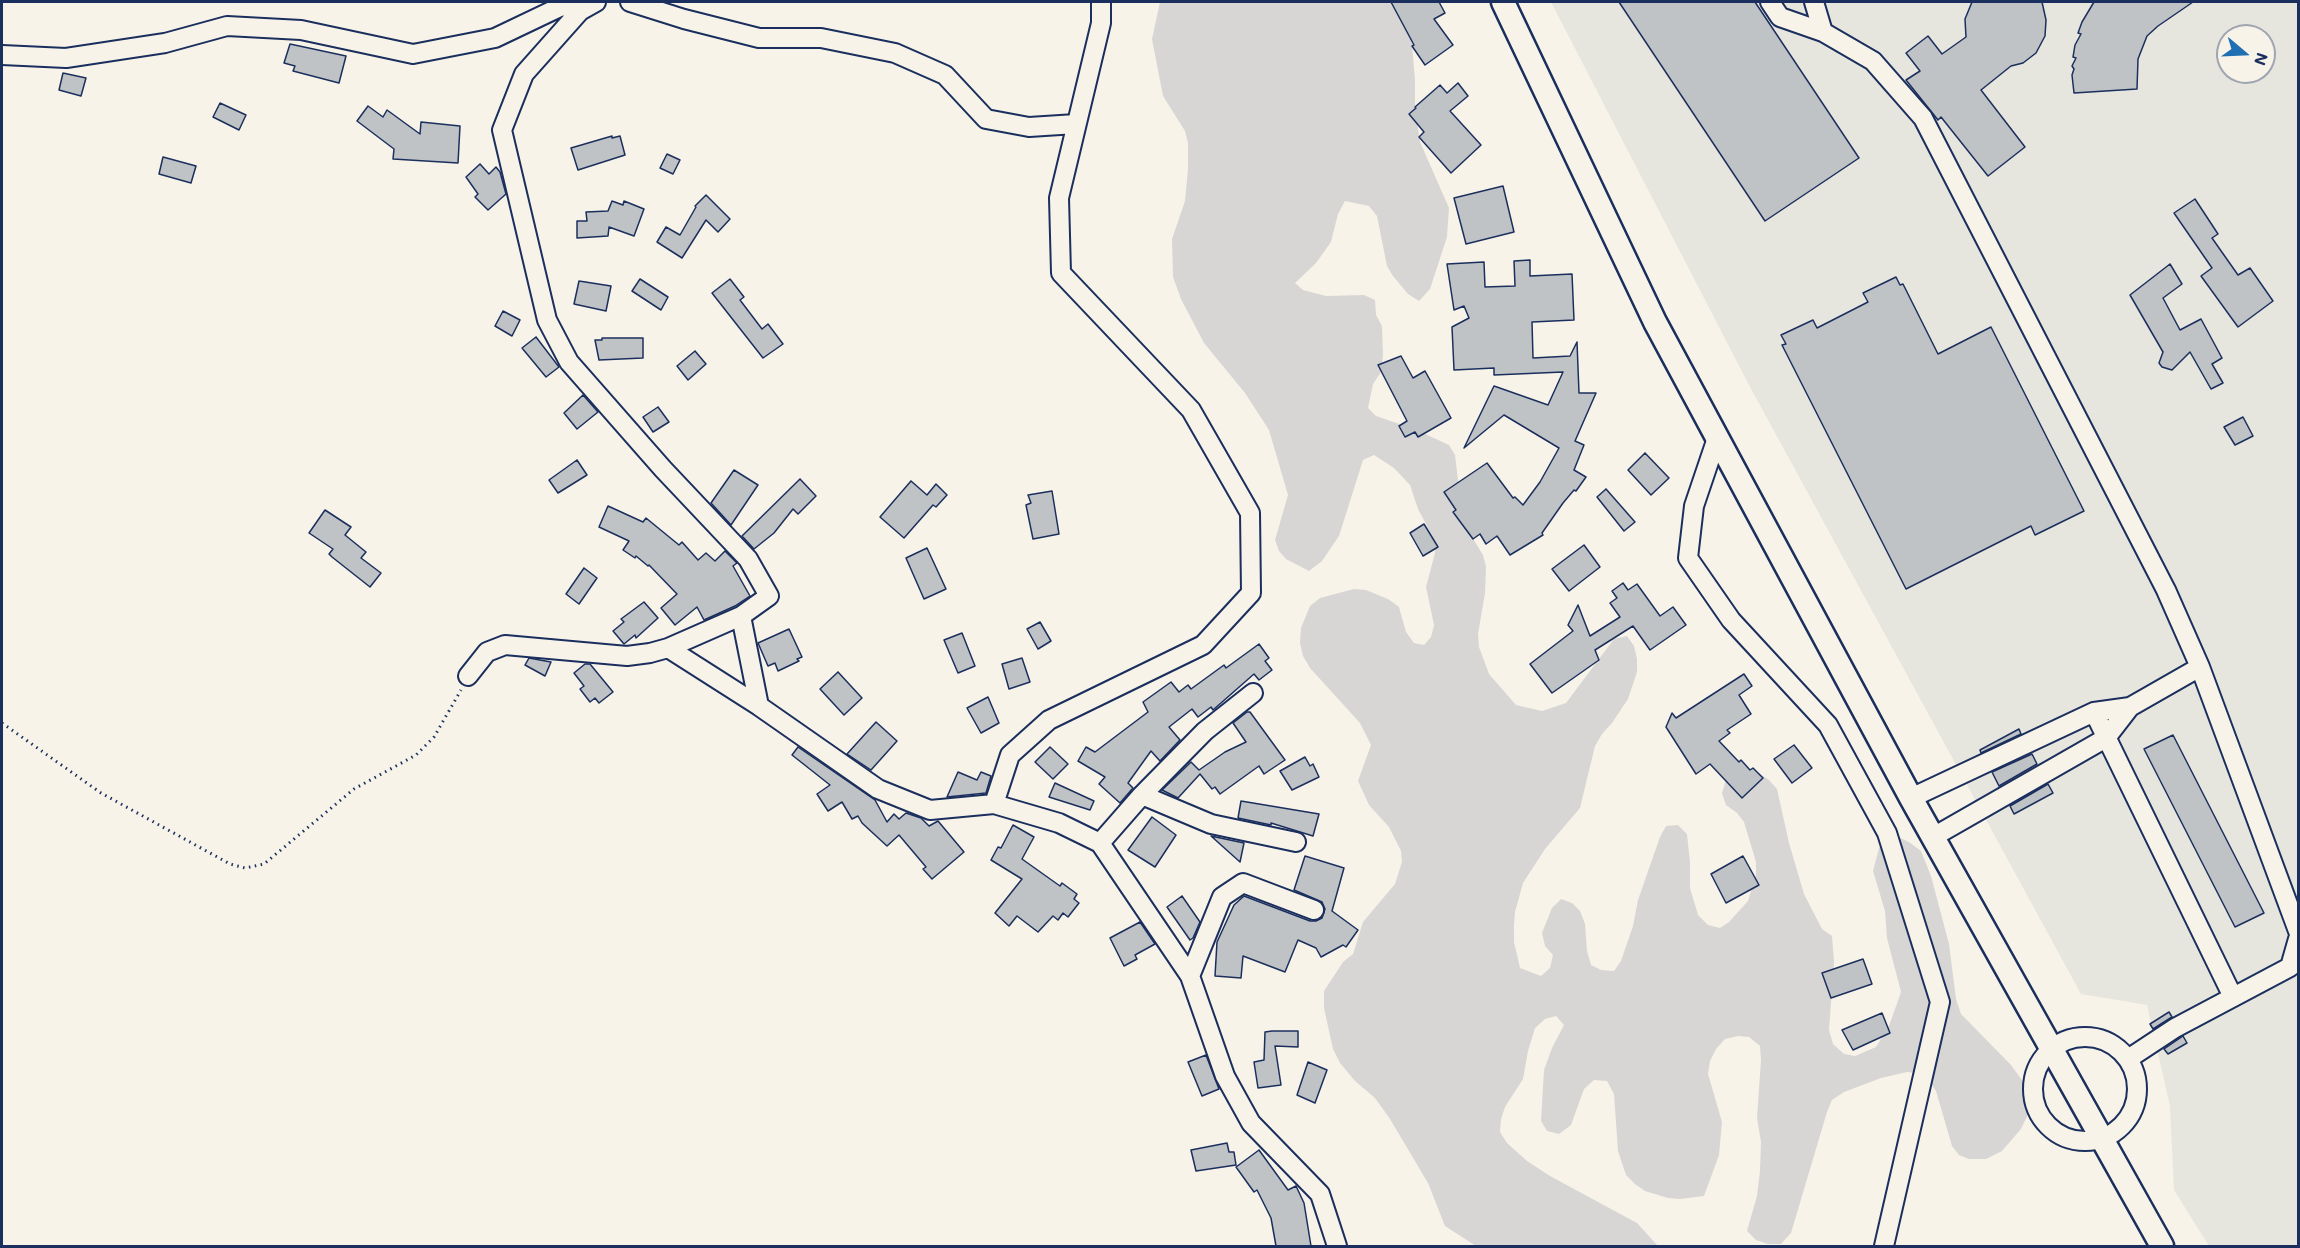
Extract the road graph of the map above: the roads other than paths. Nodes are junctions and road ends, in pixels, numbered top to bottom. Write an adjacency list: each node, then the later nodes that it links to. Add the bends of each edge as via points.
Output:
1 (581, 2): 9 (street, via 560,7 495,38 413,54 301,30 227,26 165,43 66,58)
2 (596, 2): 12 (street, via 580,11 524,74 502,130 547,320 569,362 748,559 769,596)
3 (630, 2): 10 (street, via 759,38 821,38 895,53 945,75 986,118 1029,128)
4 (1101, 2): 10 (street, via 1101,23)
5 (1503, 2): 11 (main road, via 1650,312)
6 (1770, 2): 8 (street, via 1780,17)
7 (1814, 2): 8 (street)
8 (1823, 32): 14 (street, via 1873,61 1923,118 2166,590)
9 (2, 55)
10 (1076, 124): 23 (street, via 1059,198 1061,273 1191,410 1250,513 1251,593 1203,645 1049,720 1010,754)
11 (1717, 438): 22 (main road); 36 (street, via 1694,506 1688,558 1731,620 1828,725 1887,833 1940,1002)
12 (741, 616): 13 (street); 17 (street)
13 (668, 648): 15 (street, via 627,656 505,645 487,652); 17 (street)
14 (2200, 667): 18 (street); 28 (street)
15 (468, 676)
16 (1253, 693): 21 (street, via 1205,731)
17 (759, 706): 23 (street, via 878,789 930,810)
18 (2130, 707): 19 (street); 20 (street)
19 (2094, 712): 20 (street); 22 (street)
20 (2106, 738): 24 (street); 31 (street)
21 (1142, 795): 25 (street, via 1211,824); 26 (street)
22 (1911, 798): 24 (main road)
23 (994, 804): 26 (street, via 1059,822)
24 (1934, 837): 32 (main road)
25 (1296, 842)
26 (1100, 843): 30 (street)
27 (1314, 910): 30 (street, via 1243,883 1222,897)
28 (2298, 931)
29 (2298, 939): 31 (street, via 2290,967)
30 (1190, 976): 35 (street, via 1224,1076 1251,1123 1320,1194)
31 (2233, 997): 33 (street)
32 (2050, 1049): 33 (street, via 2073,1038 2098,1038 2109,1042); 34 (main road); 34 (street, via 2033,1083 2033,1096 2043,1120 2075,1140)
33 (2128, 1059): 34 (street, via 2136,1082 2134,1106 2121,1126)
34 (2100, 1139): 37 (main road)
35 (1337, 1246)
36 (1884, 1246)
37 (2162, 1246)

